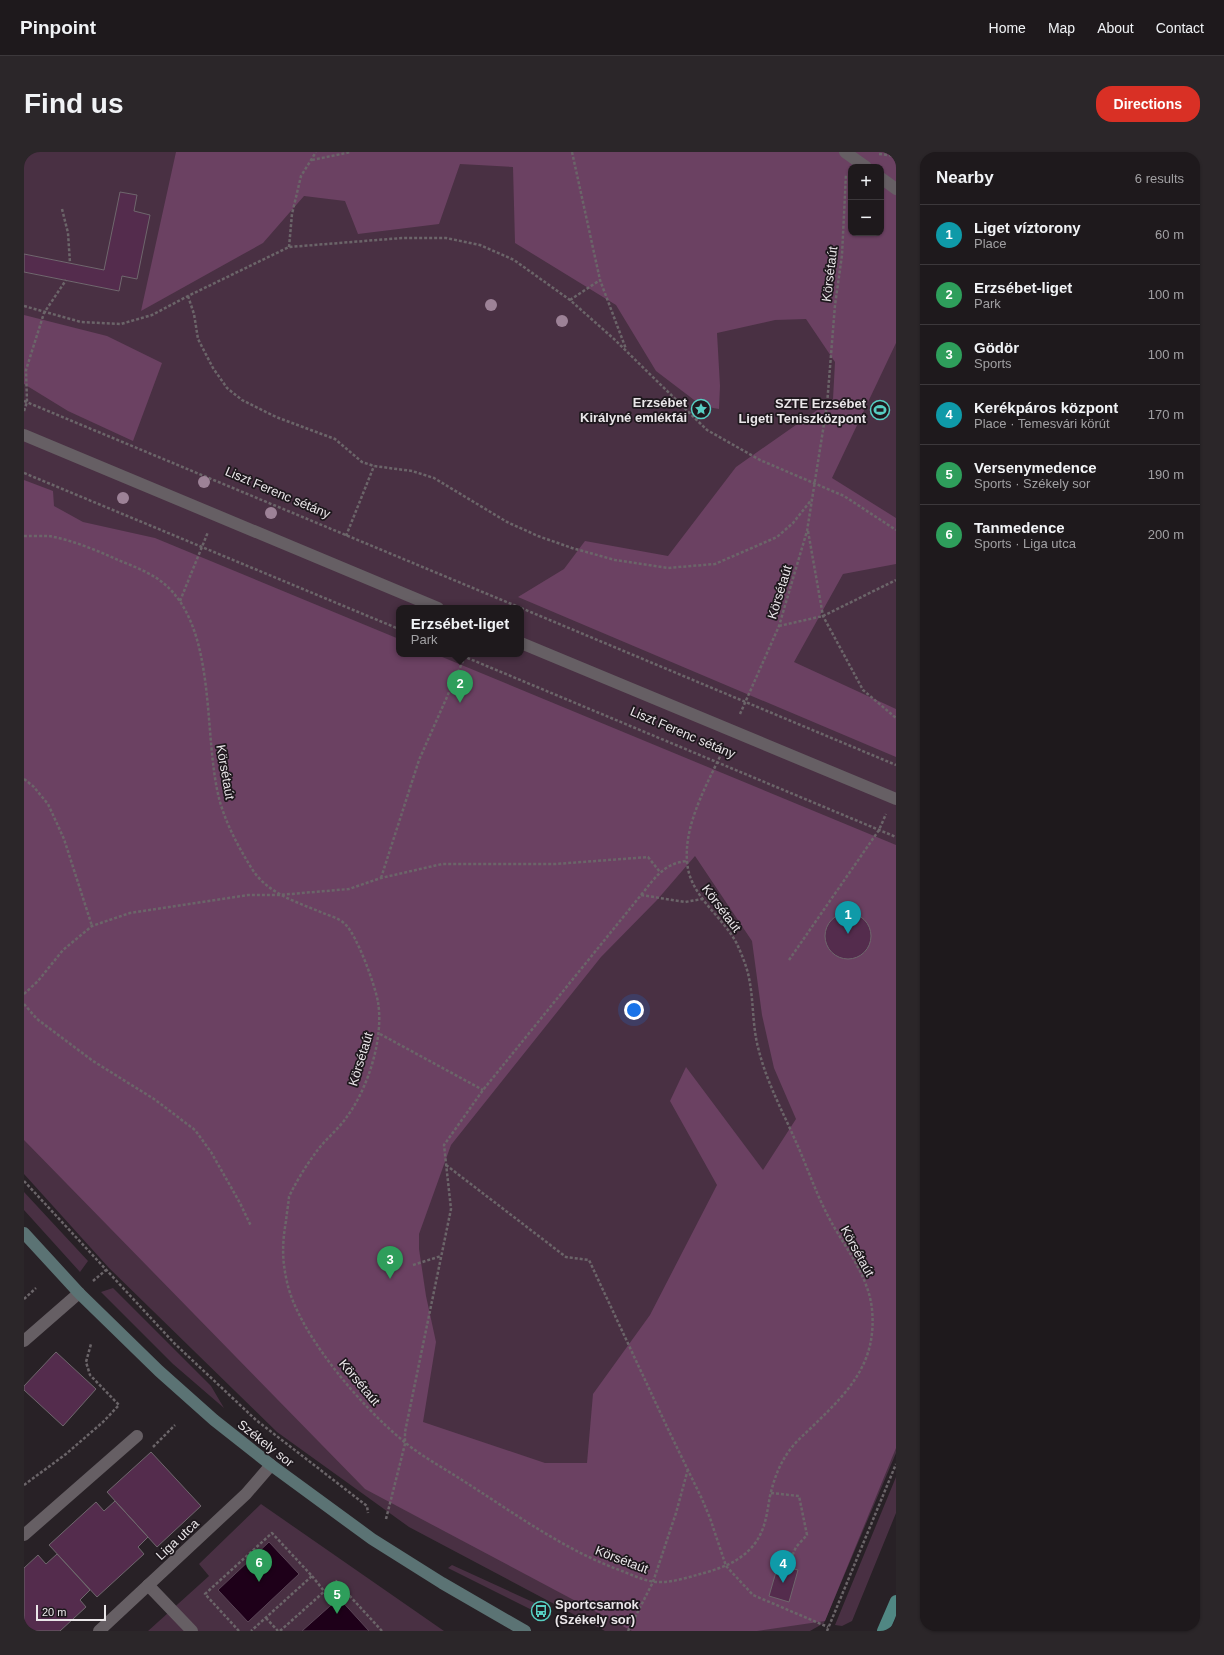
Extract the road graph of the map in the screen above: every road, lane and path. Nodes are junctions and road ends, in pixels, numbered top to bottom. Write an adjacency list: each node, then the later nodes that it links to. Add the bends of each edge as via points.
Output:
1 (316, 152): 5 (path)
2 (351, 152): 5 (path)
3 (572, 152): 14 (path)
4 (845, 152): 6 (street)
5 (311, 160): 11 (path, via 301,176 292,214)
6 (862, 164)
7 (845, 167): 25 (path, Körsétaút, via 842,255 827,405)
8 (884, 180): 9 (street)
9 (896, 189)
10 (62, 209): 12 (path, via 68,233)
11 (289, 247): 15 (path); 16 (path, via 402,238 446,238 480,245 514,260)
12 (70, 263)
13 (66, 280): 18 (path)
14 (600, 280): 16 (path); 19 (path)
15 (188, 296): 18 (path, via 152,315 121,324 81,322); 23 (path, via 198,339 227,388 242,400 276,417 335,439 362,462)
16 (570, 300): 19 (path)
17 (24, 306): 18 (path)
18 (44, 313): 20 (path, via 26,370)
19 (627, 352): 25 (path, via 707,430 760,460)
20 (25, 401): 21 (path); 31 (path, Liszt Ferenc sétány)
21 (24, 411)
22 (24, 435): 27 (street)
23 (374, 466): 26 (path, via 412,471 434,478 507,522 545,538 615,560 668,568 715,564 777,538 793,523); 31 (path)
24 (24, 473): 32 (path)
25 (814, 484): 26 (path, Körsétaút); 28 (path, via 844,496)
26 (812, 498): 29 (path, Körsétaút)
27 (214, 514): 32 (path); 35 (street)
28 (896, 530)
29 (808, 531): 38 (path); 39 (path, Körsétaút)
30 (24, 536): 34 (path, Körsétaút, via 48,536 78,544 126,563 167,585)
31 (346, 536): 36 (path, Liszt Ferenc sétány)
32 (202, 546): 34 (path); 40 (path)
33 (896, 580): 38 (path)
34 (180, 601): 56 (path, Körsétaút, via 190,619 198,644 220,800 231,831 257,877)
35 (431, 605)
36 (514, 605)
37 (524, 609): 44 (path, Liszt Ferenc sétány)
38 (823, 616): 39 (path); 45 (path, via 863,690)
39 (779, 626): 44 (path, Körsétaút)
40 (396, 628)
41 (524, 644): 46 (street, Liszt Ferenc sétány)
42 (464, 657): 55 (path, via 419,760)
43 (470, 657): 47 (path, Liszt Ferenc sétány)
44 (745, 702): 46 (path, Körsétaút); 48 (path, Liszt Ferenc sétány)
45 (896, 718)
46 (732, 731): 47 (path, Körsétaút); 50 (street, Liszt Ferenc sétány)
47 (718, 762): 51 (path, Liszt Ferenc sétány); 53 (path, Körsétaút, via 693,818)
48 (896, 765)
49 (24, 779): 59 (path, via 48,804 64,839)
50 (896, 799)
51 (879, 830): 52 (path, Liszt Ferenc sétány); 60 (path)
52 (896, 837)
53 (687, 861): 54 (path, via 670,865); 58 (path, Körsétaút, via 694,886)
54 (660, 872): 55 (path, via 648,857 556,864 442,864); 57 (path)
55 (380, 878): 56 (path, via 349,889)
56 (280, 895): 59 (path, via 248,895 130,913); 63 (path, Körsétaút, via 338,919 348,926 371,978 378,1001)
57 (641, 895): 58 (path, via 685,902); 64 (path)
58 (702, 898): 82 (path, Körsétaút, via 726,925 738,945 748,971 754,1031 759,1052 773,1090 823,1206 864,1279 872,1304 870,1348 865,1363 852,1385 790,1449 777,1471)
59 (92, 926): 61 (path, via 63,950)
60 (789, 960)
61 (24, 994)
62 (24, 1004): 67 (path, via 37,1019 93,1061 154,1099 195,1130 218,1165)
63 (380, 1034): 64 (path); 77 (path, Körsétaút, via 364,1087 347,1117 315,1152 289,1198 282,1247 288,1288 301,1318 316,1343 358,1399)
64 (483, 1090): 65 (path, via 444,1146)
65 (446, 1165): 69 (path, via 451,1209); 80 (path, via 566,1257 589,1260)
66 (24, 1182): 85 (path, via 174,1342 256,1420 367,1506)
67 (251, 1226)
68 (24, 1233): 72 (street, Székely sor)
69 (441, 1256): 70 (path); 77 (path, via 405,1432)
70 (413, 1265)
71 (36, 1288): 73 (path)
72 (79, 1294): 74 (street); 79 (street, Székely sor, via 214,1420)
73 (24, 1299)
74 (24, 1341)
75 (91, 1344): 81 (path, via 86,1362 90,1375 119,1405 66,1454)
76 (137, 1436): 84 (street)
77 (405, 1444): 83 (path); 89 (path, Körsétaút, via 513,1514 591,1560)
78 (896, 1464): 94 (path)
79 (271, 1465): 85 (street, Székely sor); 90 (street, Liga utca, via 246,1494)
80 (688, 1468): 86 (path, via 710,1518); 89 (path)
81 (24, 1484)
82 (771, 1493): 86 (path, Körsétaút, via 766,1520 755,1544 739,1559); 87 (path, via 799,1496 803,1514 807,1535 796,1547)
83 (386, 1519)
84 (24, 1536)
85 (372, 1539): 101 (street, Székely sor)
86 (726, 1566): 89 (path, Körsétaút, via 684,1579); 94 (path, via 753,1594)
87 (787, 1568)
88 (312, 1576): 91 (path); 93 (path); 97 (path, via 272,1533 205,1594)
89 (653, 1582): 102 (path)
90 (148, 1585): 95 (street, Liga utca); 96 (street)
91 (325, 1591): 99 (path); 100 (path, via 336,1580)
92 (896, 1601): 104 (main road)
93 (266, 1618): 98 (path); 99 (path)
94 (828, 1627): 103 (path)
95 (99, 1631)
96 (192, 1631)
97 (239, 1631)
98 (251, 1631)
99 (279, 1631)
100 (382, 1631)
101 (524, 1631)
102 (628, 1631)
103 (827, 1631)
104 (883, 1631)

